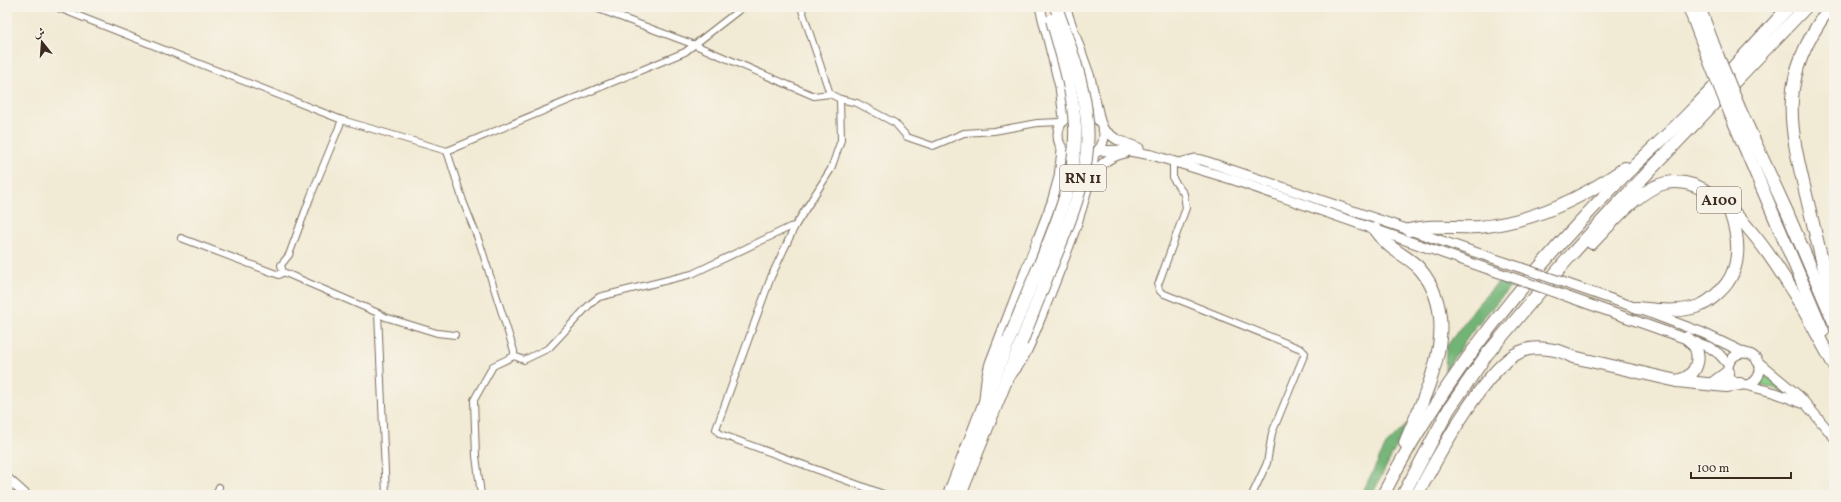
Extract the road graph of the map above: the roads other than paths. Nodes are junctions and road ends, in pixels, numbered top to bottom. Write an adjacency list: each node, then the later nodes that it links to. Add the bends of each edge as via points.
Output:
1 (56, 7): 21 (street)
2 (593, 7): 15 (street)
3 (743, 7): 15 (street)
4 (801, 7): 17 (street)
5 (1040, 7): 22 (main road, via 1060,86)
6 (1048, 7): 56 (highway, RN 11, bridge, via 1072,92 1075,127 1070,180 1060,213)
7 (1056, 7): 52 (highway, RN 11, bridge, via 1082,91 1088,149 1072,218)
8 (1066, 7): 23 (main road, via 1090,77)
9 (1688, 7): 16 (highway, A100)
10 (1699, 7): 16 (highway, A100)
11 (1778, 7): 20 (highway, via 1764,27)
12 (1788, 7): 20 (highway)
13 (1806, 7): 38 (highway)
14 (1830, 7): 39 (highway, via 1804,48 1794,82 1792,111 1799,164)
15 (694, 45): 17 (street, via 814,96); 26 (street, via 685,52)
16 (1714, 60): 19 (highway, A100, bridge)
17 (830, 94): 18 (street)
18 (840, 99): 22 (street, via 857,103 894,123 907,137 933,146 964,133); 33 (street, via 840,140 831,169)
19 (1736, 112): 42 (highway, A100, via 1787,212); 46 (highway, A100)
20 (1688, 114): 35 (highway, via 1612,177 1573,200 1540,214 1491,226 1423,227); 62 (highway, via 1614,186 1516,295 1468,357 1421,428)
21 (342, 120): 26 (street); 37 (street, via 289,256 281,265)
22 (1063, 120): 23 (main road, via 1073,113 1083,112); 25 (main road, via 1057,136)
23 (1100, 121): 24 (main road)
24 (1104, 130): 28 (main road, via 1104,140); 29 (main road, via 1116,139)
25 (1062, 150): 28 (main road, via 1070,156 1080,158); 56 (main road, RN 11, via 1056,190 987,372)
26 (447, 151): 47 (street, via 480,244)
27 (1135, 152): 28 (main road, via 1123,150); 29 (main road); 31 (main road, via 1114,156 1104,162)
28 (1096, 153): 31 (main road, RN 11)
29 (1152, 155): 30 (main road)
30 (1176, 162): 34 (main road); 35 (main road, via 1202,160); 71 (street, via 1173,179 1184,194 1186,208 1158,290 1301,349 1305,353 1272,433 1267,463)
31 (1089, 187): 52 (main road, RN 11, via 1027,351)
32 (1729, 209): 38 (highway, A100, via 1696,185 1665,183 1636,200 1569,265); 40 (highway, via 1738,238 1738,253 1734,271 1724,288 1698,306 1671,310); 50 (highway, A100, via 1754,235 1787,280)
33 (794, 226): 47 (street, via 692,274 599,297 549,348 524,360); 68 (street, via 766,290 716,429 720,434)
34 (1375, 229): 44 (main road, bridge); 62 (highway, via 1386,243 1411,261 1428,280 1436,296 1442,330 1437,361)
35 (1409, 230): 40 (main road, bridge)
36 (182, 238): 37 (street)
37 (281, 273): 41 (street)
38 (1554, 274): 72 (highway, via 1487,354 1449,409)
39 (1834, 304)
40 (1637, 308): 45 (main road, via 1703,332)
41 (378, 313): 43 (street, via 437,333); 66 (street)
42 (1834, 322)
43 (455, 334)
44 (1686, 338): 51 (main road, via 1714,350); 53 (highway, via 1695,347 1697,363 1689,377)
45 (1745, 353): 49 (main road, via 1752,355); 51 (main road, via 1733,357)
46 (1834, 355)
47 (514, 356): 67 (street, via 494,366 474,400 476,456)
48 (1573, 357): 53 (highway); 73 (highway, via 1558,351 1528,349 1516,354 1496,370 1451,436); 74 (highway, via 1531,354 1519,359 1499,375 1486,391)
49 (1757, 361): 55 (main road, via 1760,368 1758,376 1753,382); 57 (main road)
50 (1834, 365)
51 (1728, 368): 54 (highway); 55 (main road, via 1733,381)
52 (1008, 377): 70 (highway, RN 11)
53 (1677, 381): 54 (highway)
54 (1712, 384): 55 (highway)
55 (1743, 384): 57 (main road)
56 (984, 402): 69 (highway, RN 11)
57 (1808, 406): 58 (main road)
58 (1834, 437)
59 (7, 478): 64 (main road)
60 (7, 486): 63 (main road)
61 (219, 487): 65 (street)
62 (1386, 490)
63 (17, 495)
64 (26, 495)
65 (216, 495)
66 (386, 495)
67 (481, 495)
68 (886, 495)
69 (949, 495)
70 (960, 495)
71 (1252, 495)
72 (1403, 495)
73 (1417, 495)
74 (1425, 495)

